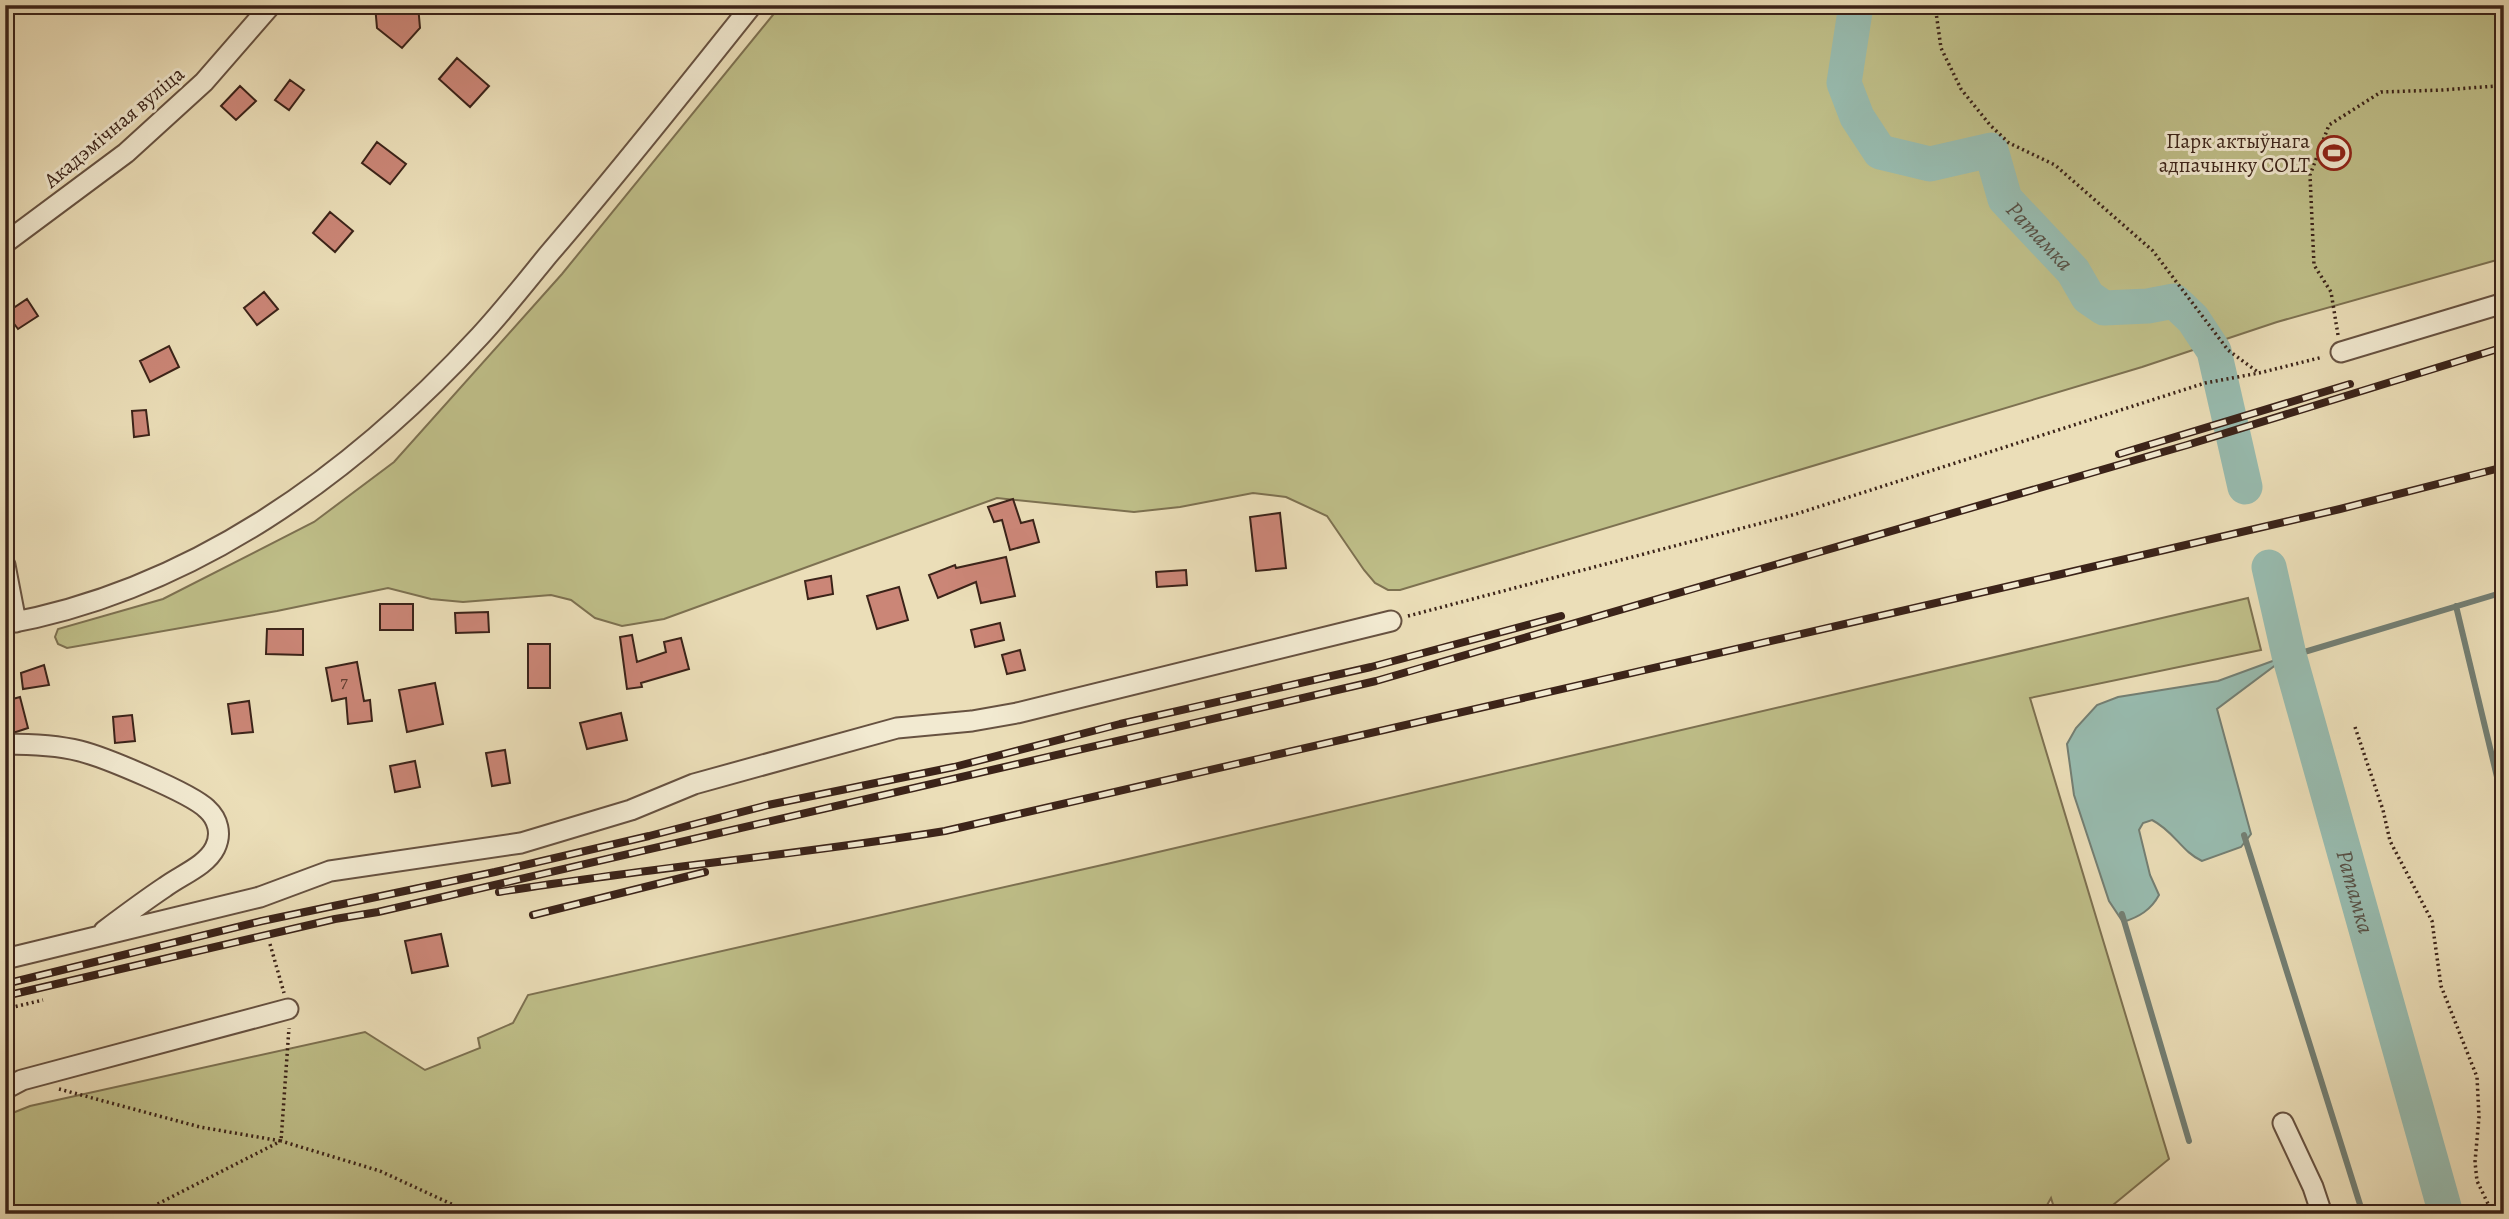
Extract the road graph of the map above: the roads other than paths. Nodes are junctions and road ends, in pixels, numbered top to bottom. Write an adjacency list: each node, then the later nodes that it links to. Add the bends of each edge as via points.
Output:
1 (271, 5): 3 (street, Акадэмічная вуліца, via 204,82 126,153)
2 (752, 5): 8 (street, via 480,336 417,399 313,488 211,552 159,576 85,605)
3 (5, 243)
4 (2504, 303): 5 (street)
5 (2340, 352)
6 (5, 565): 8 (street)
7 (1391, 621): 10 (street, via 1017,713 897,728 694,784 631,810 521,843 330,871 260,897)
8 (11, 623)
9 (5, 744): 10 (street, via 83,752 180,793 206,807 216,821 219,835 206,860)
10 (96, 937): 11 (street)
11 (5, 959)
12 (288, 1009): 13 (street, via 22,1080)
13 (5, 1089)
14 (2283, 1123): 15 (street)
15 (2322, 1214)

